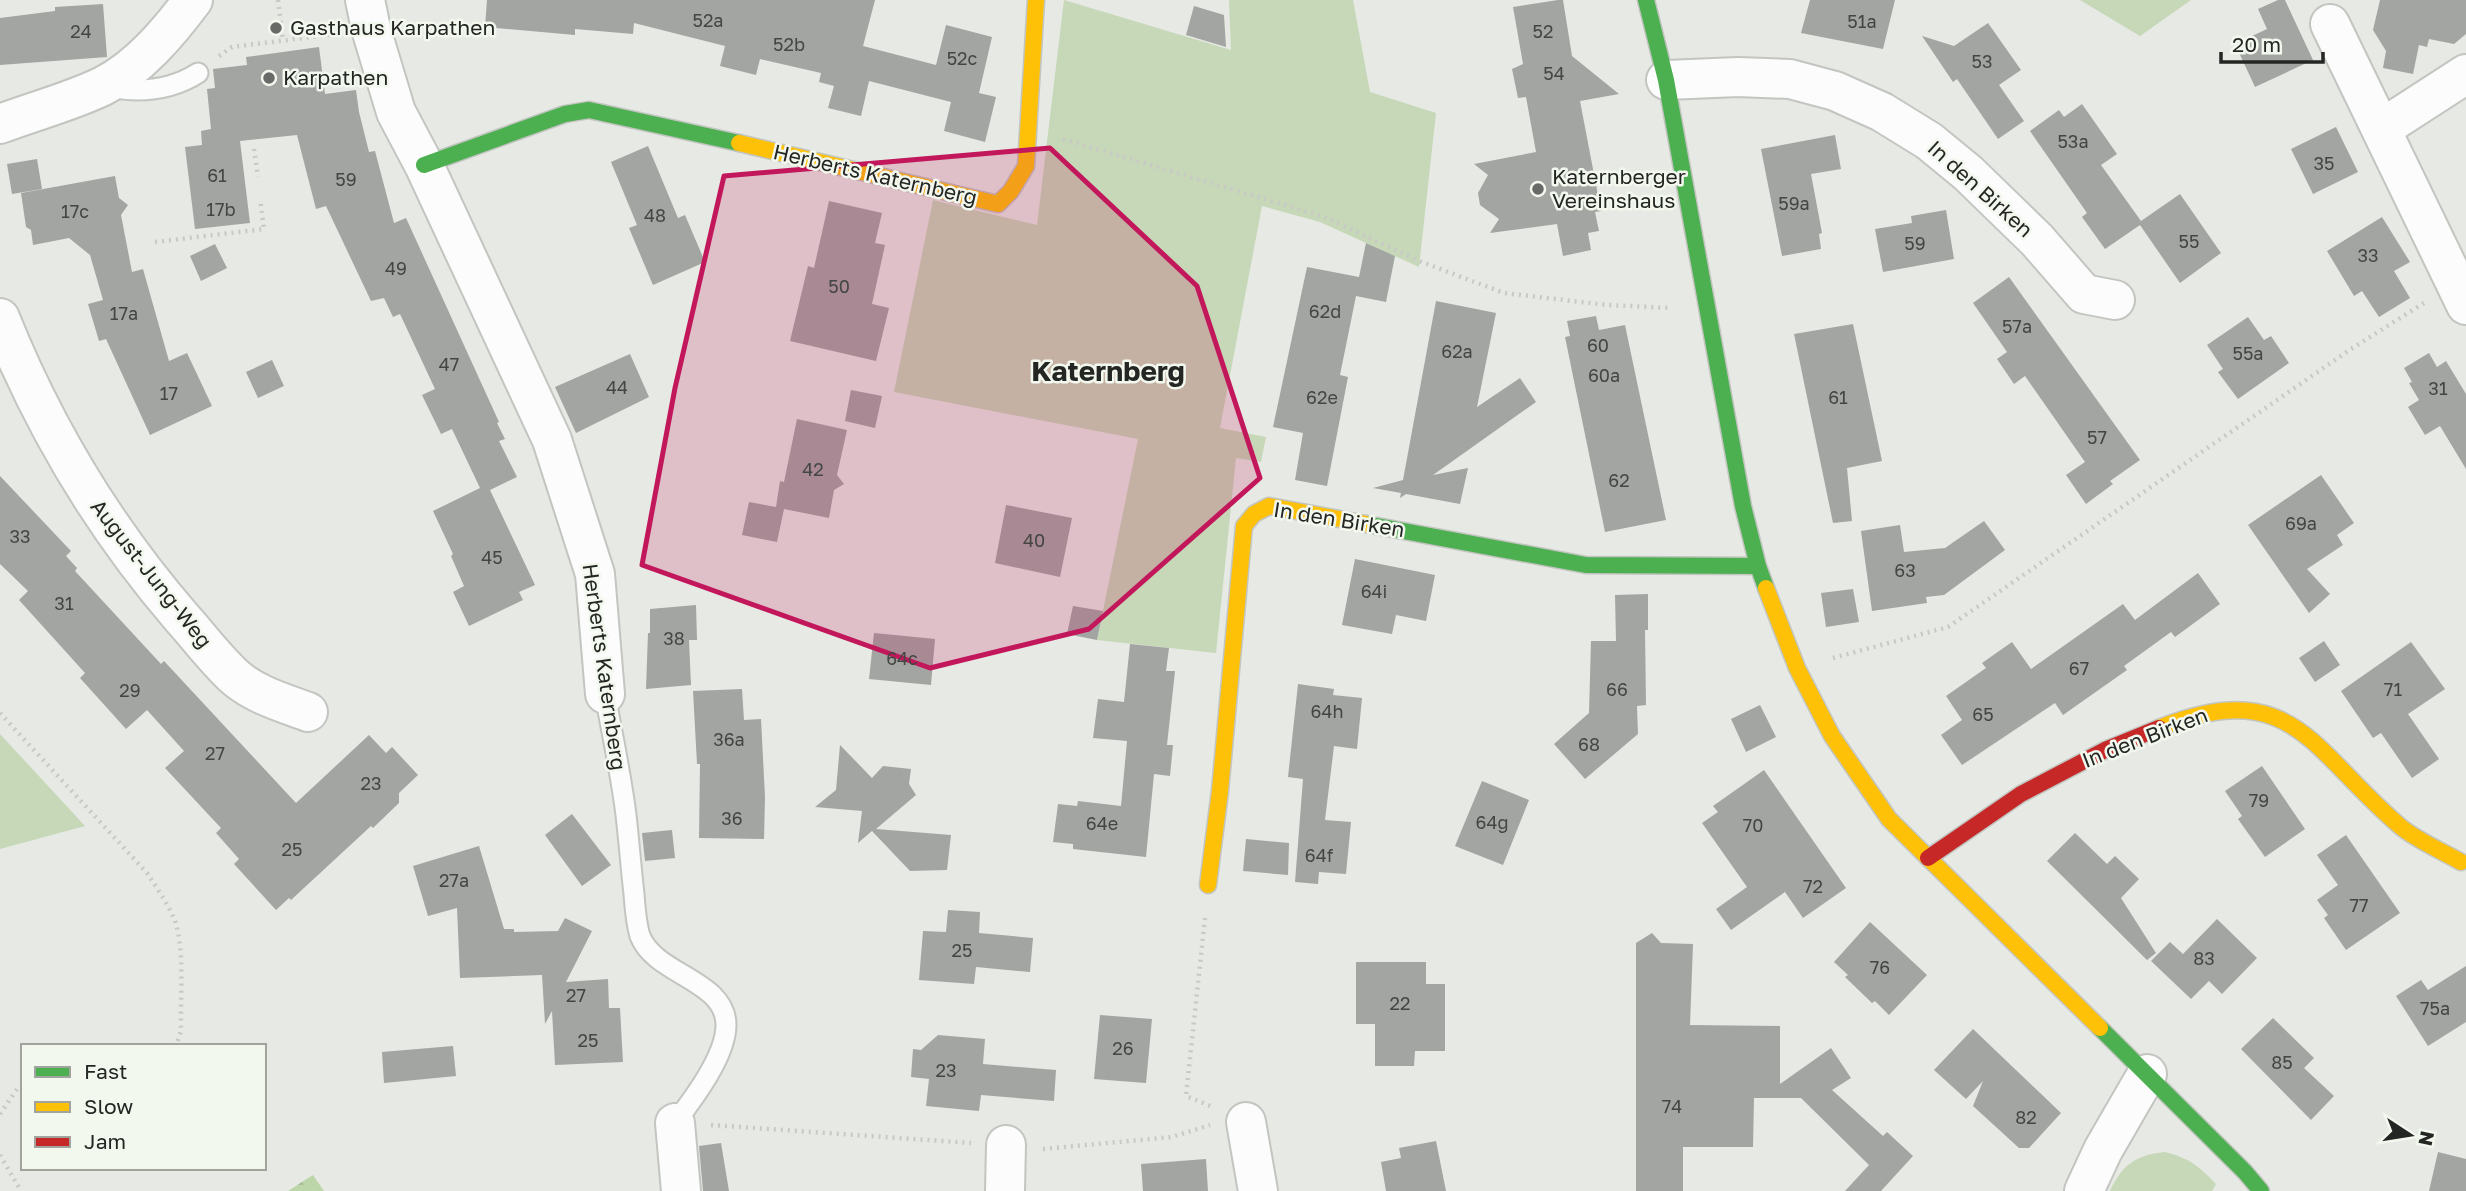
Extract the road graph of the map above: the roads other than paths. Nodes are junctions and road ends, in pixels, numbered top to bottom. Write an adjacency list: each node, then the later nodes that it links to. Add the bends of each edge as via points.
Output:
1 (192, 0): 9 (street, via 163,37)
2 (1036, 0): 12 (street, Herberts Katernberg, via 1026,166 998,204 589,110 565,114)
3 (1646, 0): 8 (street)
4 (368, 15): 12 (street, Herberts Katernberg, via 396,112)
5 (2330, 24): 11 (street)
6 (198, 73): 9 (lane, via 155,90)
7 (2466, 74): 11 (street)
8 (1666, 80): 14 (street, In den Birken, via 1790,79 1835,91 1882,112 1929,141 1968,173 2084,294); 16 (street, via 1742,506)
9 (104, 86): 10 (street)
10 (0, 124)
11 (2381, 129): 13 (street)
12 (424, 165): 17 (street, Herberts Katernberg, via 552,440 595,574)
13 (2460, 294)
14 (2115, 300)
15 (0, 318): 18 (street, August-Jung-Weg, via 69,461 134,560 236,678)
16 (1758, 566): 19 (street, via 1797,668 1832,736 1889,818); 21 (street, In den Birken, via 1586,565 1269,506 1254,514 1244,526)
17 (605, 694): 24 (lane, Herberts Katernberg, via 626,811 640,936 649,951 718,1002 726,1025 697,1095)
18 (308, 712)
19 (1928, 858): 20 (street, In den Birken, via 2021,794 2105,750 2183,719 2218,709 2243,709 2285,720 2403,829); 22 (street)
20 (2461, 862)
21 (1208, 886)
22 (2147, 1074): 29 (street); 30 (street)
23 (1246, 1122): 28 (street)
24 (675, 1123): 26 (street)
25 (1006, 1145): 27 (street)
26 (681, 1191)
27 (1005, 1191)
28 (1258, 1191)
29 (2084, 1191)
30 (2261, 1191)

